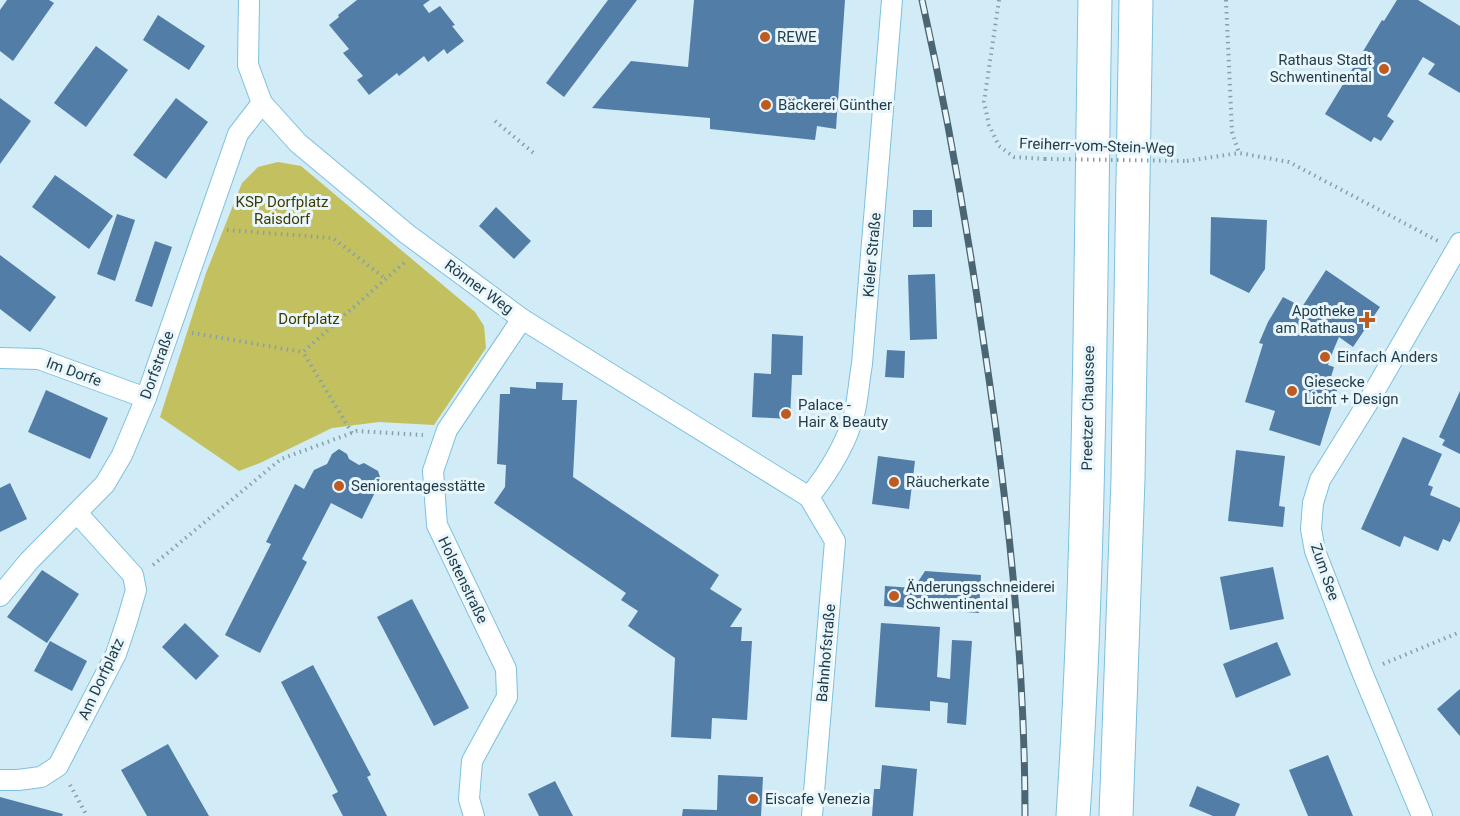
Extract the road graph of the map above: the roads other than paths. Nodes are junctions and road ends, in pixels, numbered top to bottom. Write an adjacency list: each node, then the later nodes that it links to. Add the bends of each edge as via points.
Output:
1 (249, 0): 5 (street, Rönner Weg, via 248,65)
2 (892, 0): 10 (street, Kieler Straße, via 862,364 854,416 845,441)
3 (1095, 0): 16 (highway, Preetzer Chaussee, via 1086,487)
4 (1136, 0): 17 (highway, via 1128,478)
5 (262, 103): 7 (street, Rönner Weg, via 298,143 423,246); 9 (street, Dorfstraße, via 238,134)
6 (1458, 247): 18 (street, Zum See, via 1320,480 1311,530 1315,552)
7 (522, 319): 10 (street, Rönner Weg); 14 (street, Holstenstraße, via 447,430 433,471 437,525 506,669 507,697 472,760 469,799)
8 (0, 358): 9 (street, Im Dorfe, via 39,359)
9 (146, 398): 11 (street, Dorfstraße, via 105,484)
10 (808, 496): 15 (street, Bahnhofstraße, via 835,542)
11 (77, 513): 12 (street, Dorfstraße); 13 (street, Am Dorfplatz, via 133,575 136,590 116,654 58,766 41,777)
12 (0, 596)
13 (0, 780)
14 (474, 816)
15 (812, 816)
16 (1073, 816)
17 (1116, 816)
18 (1422, 816)

